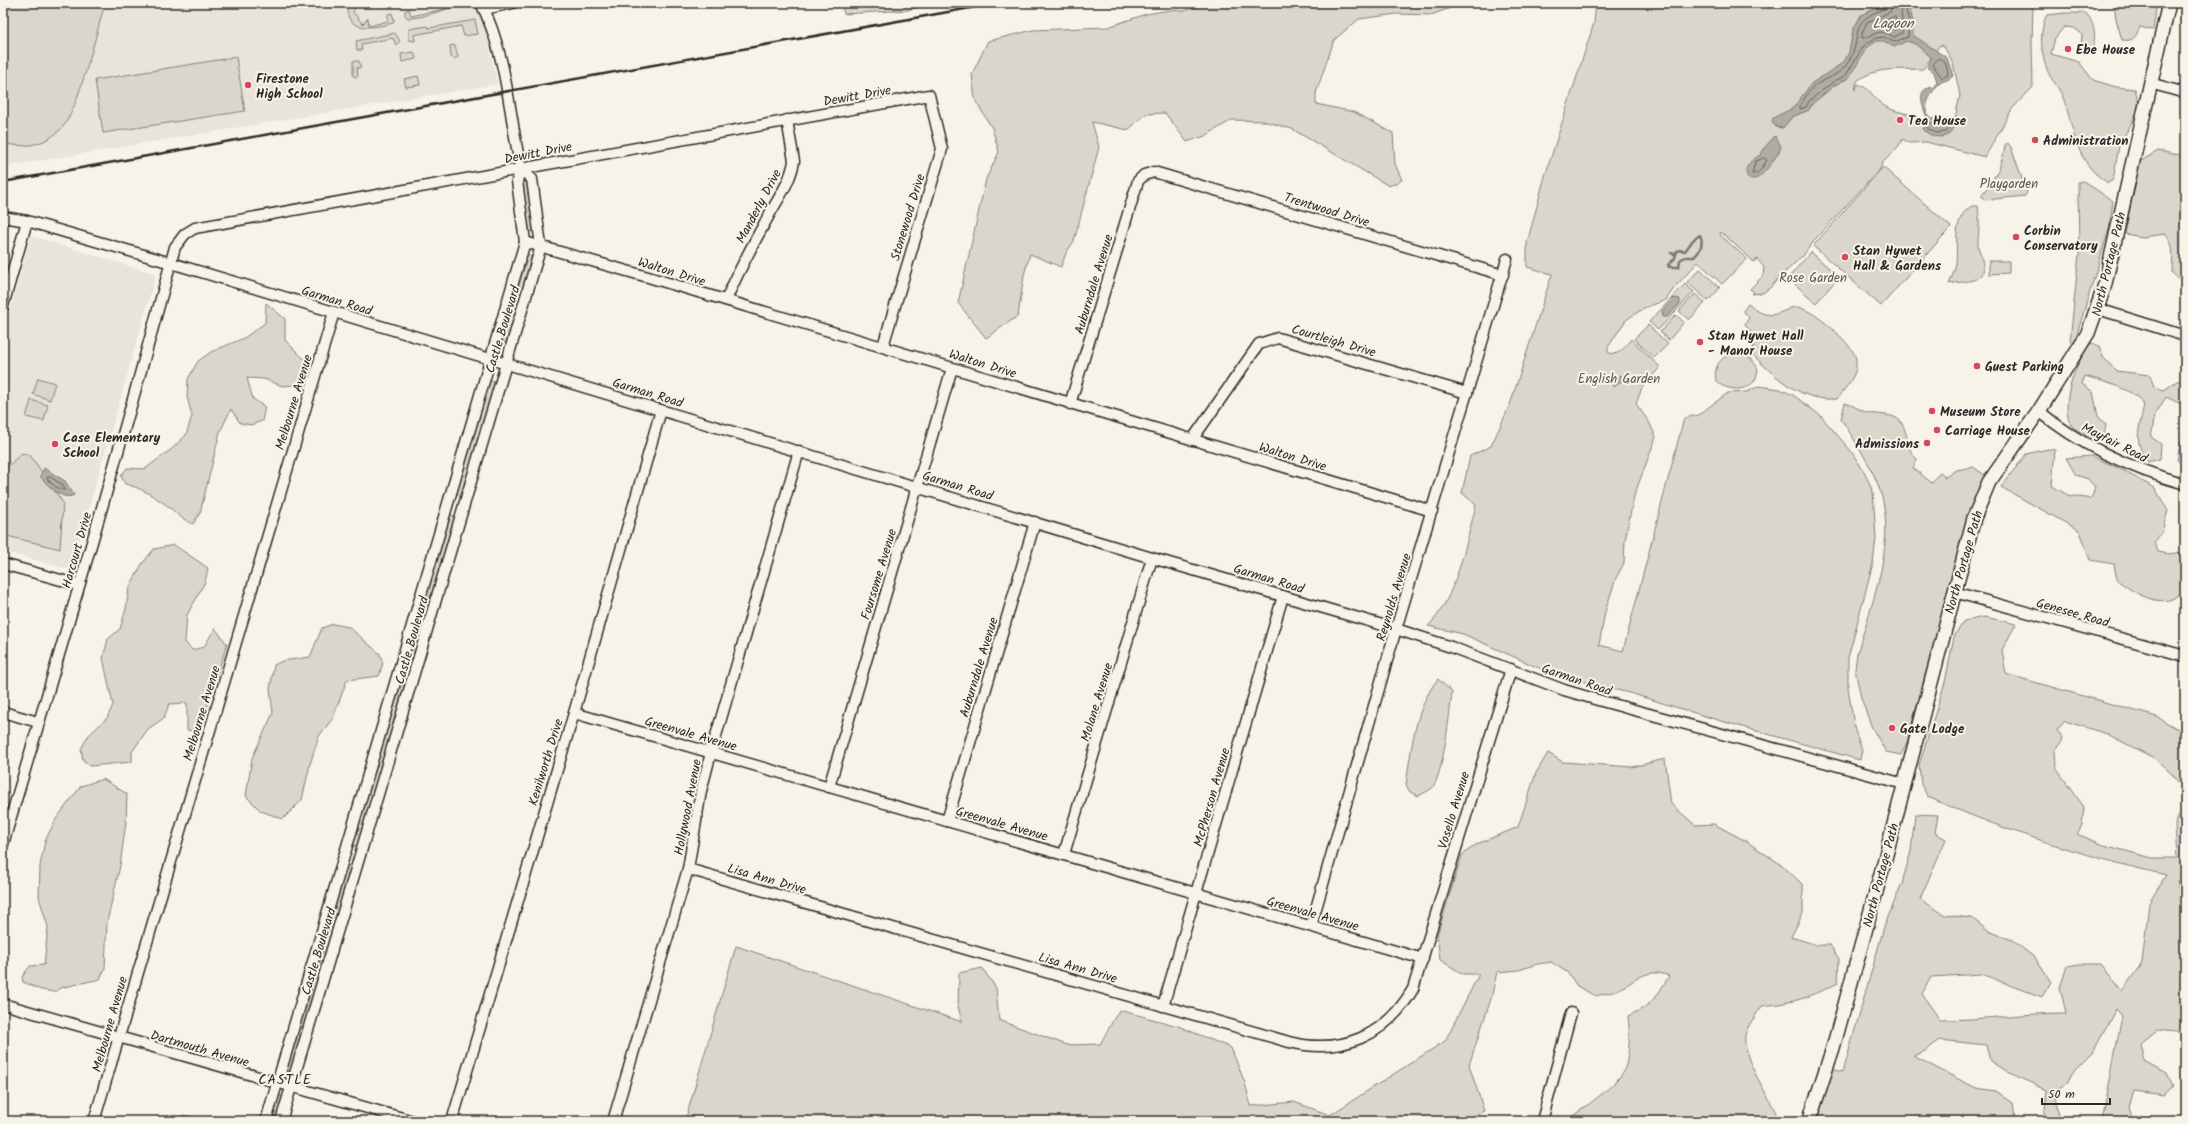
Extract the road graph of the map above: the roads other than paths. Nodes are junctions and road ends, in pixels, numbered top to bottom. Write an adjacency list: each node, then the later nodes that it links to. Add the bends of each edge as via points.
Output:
1 (513, 3): 3 (street)
2 (2169, 3): 4 (main road, North Portage Path)
3 (482, 6): 8 (street, Castle Boulevard, via 497,40)
4 (2150, 83): 5 (street); 19 (main road, North Portage Path)
5 (2185, 93)
6 (929, 95): 7 (street, Dewitt Drive); 22 (street, Stonewood Drive, via 942,148)
7 (787, 120): 8 (street, Dewitt Drive); 17 (street, Manderly Drive, via 793,167)
8 (521, 169): 12 (street, Castle Boulevard, via 517,181); 13 (street, Castle Boulevard, via 532,178); 15 (street, Dewitt Drive, via 195,228 185,234 175,247)
9 (1144, 175): 16 (street, Trentwood Drive, via 1154,172 1163,174); 27 (street, Auburndale Avenue, via 1138,181)
10 (3, 217): 11 (street, Garman Road)
11 (27, 221): 15 (street, Garman Road); 18 (street)
12 (526, 242): 13 (street, Walton Drive); 23 (street, Castle Boulevard)
13 (541, 246): 17 (street, Walton Drive); 24 (street, Castle Boulevard)
14 (1507, 259): 16 (street, Reynolds Avenue)
15 (171, 263): 20 (street, Garman Road); 40 (street, Harcourt Drive)
16 (1503, 275): 26 (street, Reynolds Avenue)
17 (726, 300): 22 (street, Walton Drive)
18 (3, 306)
19 (2098, 309): 21 (street); 29 (main road, North Portage Path, via 2082,344)
20 (334, 312): 23 (street, Garman Road); 66 (street, Melbourne Avenue)
21 (2185, 336)
22 (883, 346): 25 (street, Walton Drive)
23 (491, 360): 24 (street, Garman Road); 34 (street, Castle Boulevard)
24 (505, 364): 28 (street, Garman Road); 35 (street, Castle Boulevard)
25 (952, 368): 27 (street, Walton Drive); 33 (street, Foursome Avenue)
26 (1468, 393): 30 (street, Courtleigh Drive, via 1278,338 1259,344); 36 (street, Reynolds Avenue)
27 (1070, 404): 30 (street, Walton Drive)
28 (661, 410): 31 (street, Garman Road); 49 (street, Kenilworth Drive)
29 (2039, 411): 32 (street, Mayfair Road, via 2076,438 2123,463); 41 (main road, North Portage Path, via 1989,482 1974,518)
30 (1192, 440): 36 (street, Walton Drive)
31 (800, 451): 33 (street, Garman Road); 51 (street, Hollywood Avenue)
32 (2185, 484)
33 (918, 486): 37 (street, Garman Road); 53 (street, Foursome Avenue)
34 (450, 500): 35 (street); 46 (street, Castle Boulevard)
35 (464, 504): 47 (street, Castle Boulevard)
36 (1432, 511): 43 (street, Reynolds Avenue)
37 (1035, 522): 38 (street, Garman Road); 54 (street, Auburndale Avenue)
38 (1152, 558): 42 (street, Garman Road); 57 (street, Molane Avenue)
39 (3, 564): 40 (street)
40 (79, 585): 50 (street, Harcourt Drive)
41 (1954, 592): 44 (street, Genesee Road); 52 (main road, North Portage Path)
42 (1283, 596): 43 (street, Garman Road); 60 (street, McPherson Avenue)
43 (1396, 629): 45 (street, Garman Road); 61 (street, Reynolds Avenue)
44 (2185, 656)
45 (1510, 669): 52 (street, Garman Road, via 1598,700); 62 (street, Vosello Avenue)
46 (398, 671): 47 (street); 56 (street, Castle Boulevard)
47 (414, 676): 58 (street, Castle Boulevard)
48 (3, 712): 50 (street)
49 (574, 713): 51 (street, Greenvale Avenue); 73 (street, Kenilworth Drive)
50 (38, 722): 55 (street, Harcourt Drive)
51 (711, 753): 53 (street, Greenvale Avenue); 59 (street, Hollywood Avenue, via 701,791)
52 (1904, 784): 76 (main road, North Portage Path, via 1833,1048)
53 (829, 787): 54 (street, Greenvale Avenue)
54 (947, 820): 57 (street, Greenvale Avenue)
55 (3, 844)
56 (346, 851): 58 (street); 67 (street, Castle Boulevard)
57 (1064, 854): 60 (street, Greenvale Avenue)
58 (360, 855): 68 (street, Castle Boulevard)
59 (688, 868): 64 (street, Lisa Ann Drive); 74 (street, Hollywood Avenue)
60 (1196, 893): 61 (street, Greenvale Avenue); 64 (street, McPherson Avenue)
61 (1311, 926): 62 (street, Greenvale Avenue)
62 (1423, 959): 64 (street, Lisa Ann Drive, via 1413,989 1391,1019 1369,1034 1340,1045 1303,1046)
63 (3, 1004): 66 (street, Dartmouth Avenue)
64 (1163, 1006)
65 (1572, 1013): 75 (street)
66 (119, 1038): 67 (street, Dartmouth Avenue); 69 (street, Melbourne Avenue)
67 (277, 1083): 68 (street, Dartmouth Avenue); 70 (street, Castle Boulevard)
68 (292, 1087): 71 (street, Castle Boulevard); 72 (street, Dartmouth Avenue)
69 (94, 1121)
70 (266, 1121)
71 (281, 1121)
72 (414, 1121)
73 (452, 1121)
74 (612, 1121)
75 (1542, 1121)
76 (1809, 1121)

